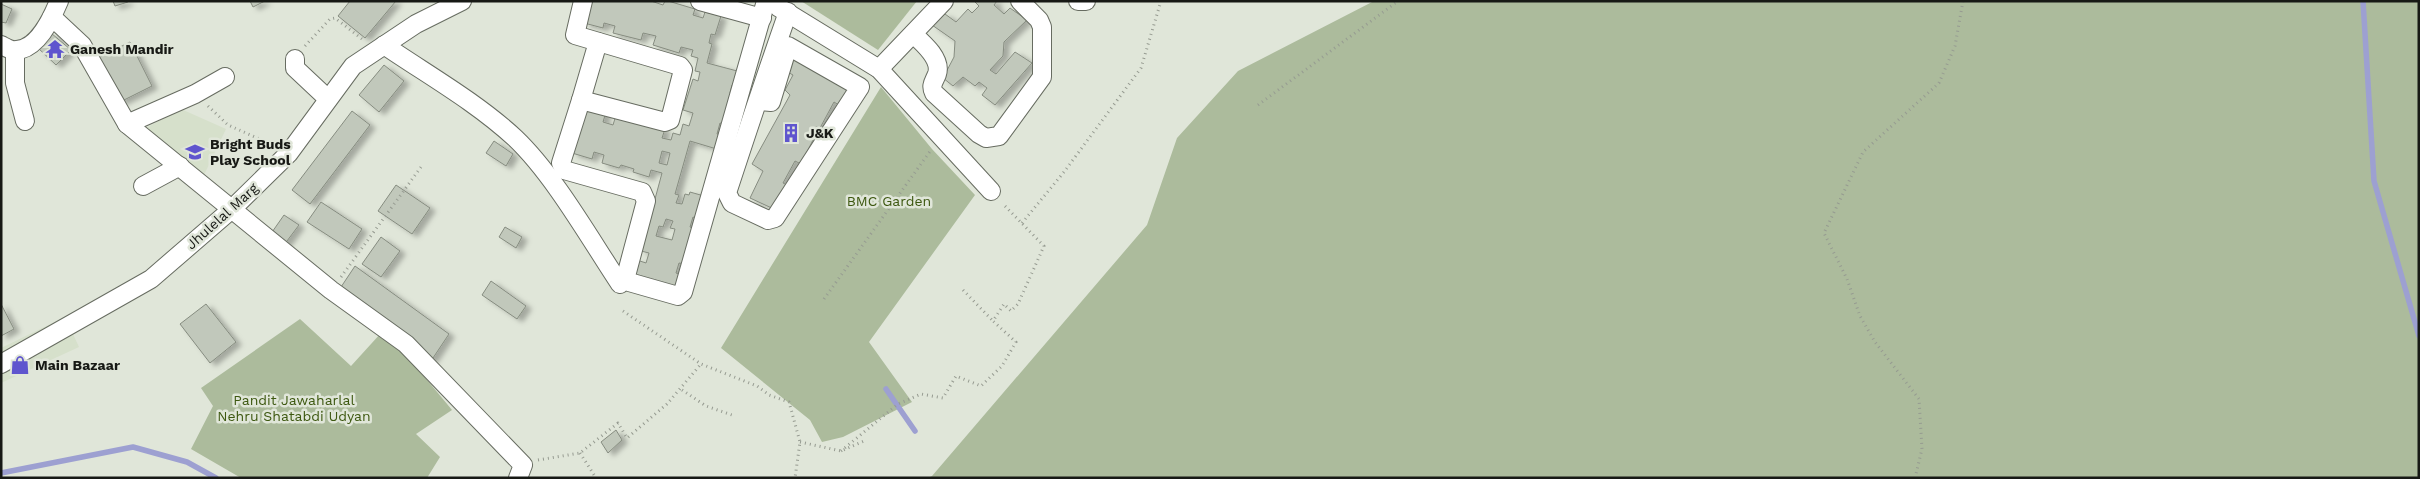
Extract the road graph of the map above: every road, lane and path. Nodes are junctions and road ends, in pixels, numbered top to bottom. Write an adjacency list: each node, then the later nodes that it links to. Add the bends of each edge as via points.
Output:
1 (462, 1): 17 (street, Jhulelal Marg, via 416,24)
2 (582, 1): 15 (street, via 575,35)
3 (700, 1): 11 (street)
4 (944, 1): 14 (street)
5 (1020, 1): 14 (street, via 1039,20 1042,28 1043,69 1039,84 999,136 986,138 979,134 934,93 932,83 938,69 932,55)
6 (1078, 1): 7 (street)
7 (1086, 1)
8 (1161, 1): 37 (path, via 1141,68)
9 (1398, 1): 25 (path)
10 (1963, 1): 55 (path, via 1955,46 1939,83 1863,152 1824,233 1847,279 1860,316 1875,342 1919,399 1922,448)
11 (766, 7): 13 (street); 23 (street, via 681,295 627,279 646,201 642,192 561,168)
12 (55, 9): 16 (street, via 30,46); 27 (street, via 82,44)
13 (788, 12): 19 (street); 24 (street)
14 (913, 34): 19 (street)
15 (598, 42): 23 (street); 23 (street, via 680,66 683,74 674,107 670,120 660,122)
16 (8, 48): 26 (street)
17 (380, 48): 18 (path, via 335,18 330,19); 22 (street, Jhulelal Marg, via 353,66); 38 (street, via 465,100 515,139 546,174)
18 (294, 58): 22 (street, via 295,68)
19 (879, 69): 29 (street)
20 (225, 76): 21 (street)
21 (195, 94): 27 (street); 30 (path, via 228,125)
22 (328, 99): 30 (street, Jhulelal Marg)
23 (581, 100)
24 (758, 101): 35 (street, via 727,193 729,200); 35 (street, via 771,102 788,46 860,87 775,218 768,220)
25 (1258, 105)
26 (25, 121)
27 (127, 124): 31 (street)
28 (760, 132): 35 (street)
29 (941, 135): 34 (street); 41 (path)
30 (289, 153): 36 (street, Jhulelal Marg)
31 (180, 166): 33 (street); 36 (street)
32 (421, 167): 39 (path)
33 (142, 186)
34 (991, 191): 37 (path)
35 (736, 205)
36 (232, 209): 39 (street); 44 (street, Jhulelal Marg, via 151,279)
37 (1022, 223): 43 (path, via 1044,246 1018,304 1011,311 1004,304)
38 (620, 284)
39 (331, 290): 52 (street, via 406,344)
40 (964, 290): 43 (path)
41 (824, 300)
42 (623, 311): 45 (path)
43 (993, 321): 50 (path, via 1016,342 1002,366 981,386 956,376 943,398 921,394 898,404)
44 (1, 364)
45 (701, 364): 46 (path); 49 (path, via 789,402)
46 (682, 390): 47 (path, via 706,406); 51 (path, via 627,438 618,423)
47 (732, 415)
48 (864, 441): 50 (path)
49 (800, 442): 50 (path); 54 (path)
50 (841, 451)
51 (580, 453): 52 (path, via 548,457); 53 (path)
52 (521, 471)
53 (596, 478)
54 (795, 478)
55 (1915, 478)

